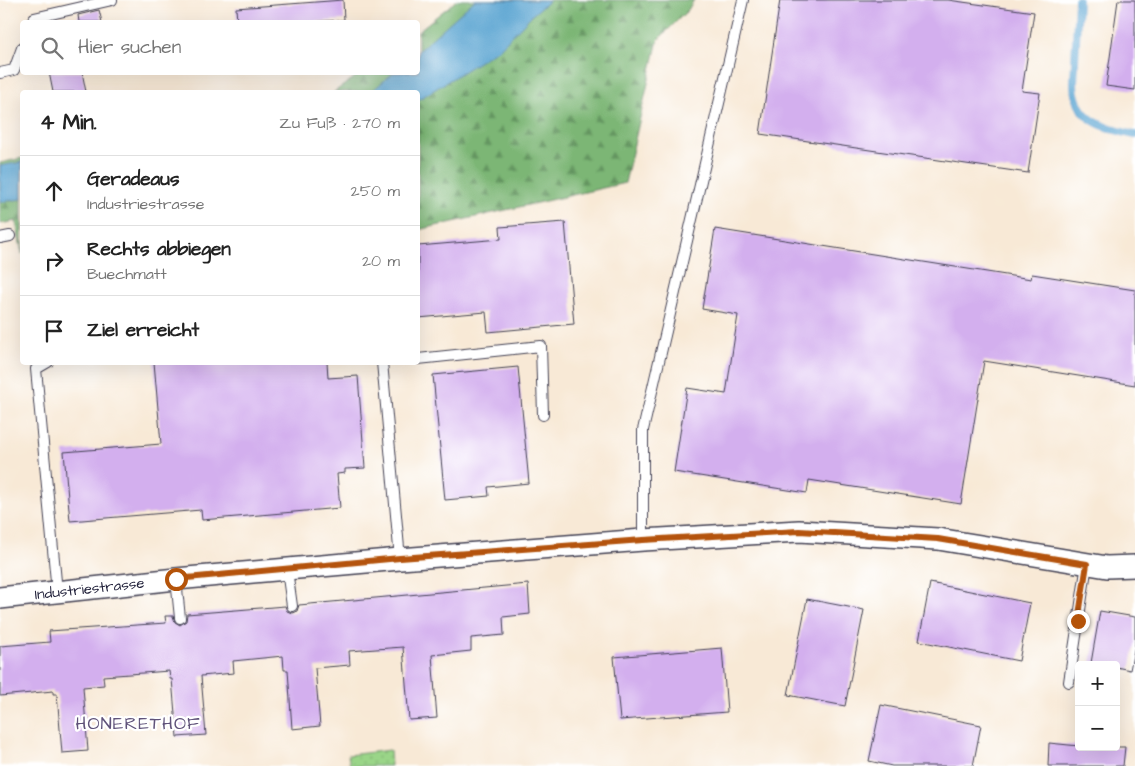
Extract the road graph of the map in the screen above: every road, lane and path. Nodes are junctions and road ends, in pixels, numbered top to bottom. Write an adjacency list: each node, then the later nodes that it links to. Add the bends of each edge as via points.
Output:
1 (112, 0): 3 (lane)
2 (743, 0): 10 (lane, via 643,430)
3 (33, 20)
4 (20, 54): 5 (lane, via 14,70)
5 (0, 73)
6 (420, 360): 9 (lane, via 541,346)
7 (43, 365): 16 (lane, via 36,369)
8 (382, 365): 11 (lane)
9 (543, 415)
10 (643, 540): 11 (street, Industriestrasse); 12 (street, Industriestrasse, via 814,531 938,539)
11 (400, 558): 14 (street, Industriestrasse)
12 (1087, 564): 13 (street, Industriestrasse); 20 (lane)
13 (1135, 566)
14 (287, 570): 15 (street, Industriestrasse); 18 (lane)
15 (176, 579): 16 (street, Industriestrasse); 19 (lane)
16 (57, 592): 17 (street, Industriestrasse)
17 (0, 598)
18 (292, 606)
19 (180, 618)
20 (1069, 682)

